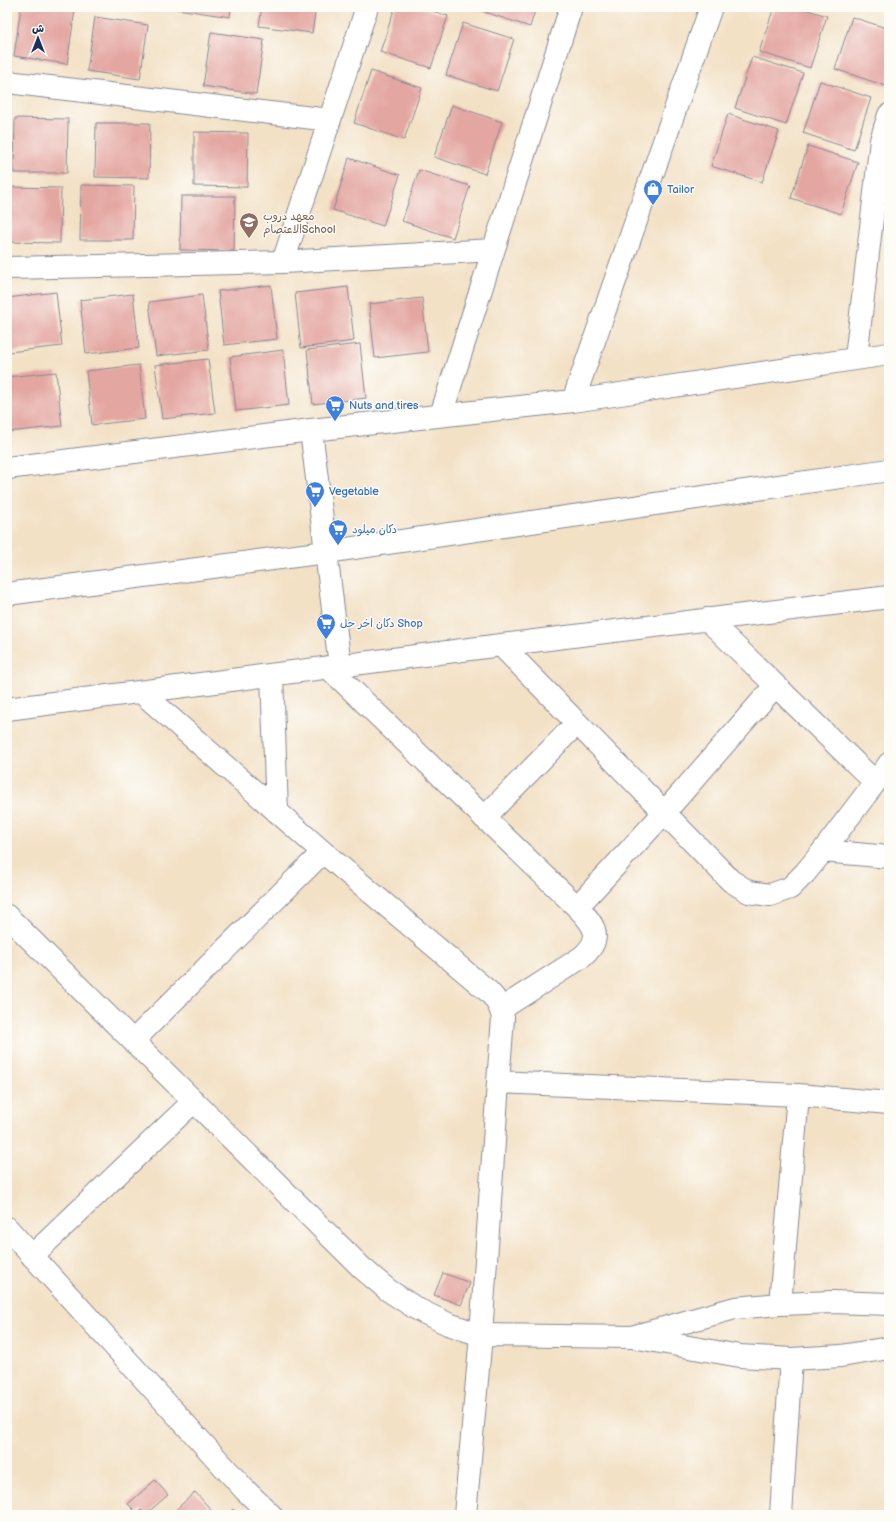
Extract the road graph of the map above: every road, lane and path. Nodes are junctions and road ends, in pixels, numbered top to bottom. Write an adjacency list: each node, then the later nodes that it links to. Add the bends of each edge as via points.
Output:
1 (367, 7): 6 (street)
2 (571, 7): 7 (street)
3 (711, 7): 12 (street)
4 (7, 82): 6 (street)
5 (889, 115): 11 (street, via 881,140)
6 (330, 120): 8 (street)
7 (493, 250): 8 (street); 13 (street)
8 (283, 262): 9 (street)
9 (7, 268)
10 (889, 354): 11 (street)
11 (856, 358): 12 (street)
12 (573, 401): 13 (street)
13 (441, 415): 14 (street)
14 (311, 430): 15 (street); 17 (street)
15 (7, 468)
16 (889, 470): 17 (street)
17 (326, 552): 18 (street); 22 (street)
18 (7, 594)
19 (889, 598): 20 (street)
20 (707, 619): 21 (street); 24 (street)
21 (501, 645): 22 (street); 27 (street)
22 (334, 667): 23 (street); 32 (street)
23 (272, 675): 25 (street); 30 (street)
24 (775, 686): 29 (street); 31 (street)
25 (141, 692): 26 (street); 30 (street)
26 (7, 709)
27 (576, 723): 31 (street); 32 (street)
28 (889, 764): 29 (street)
29 (875, 782): 33 (street)
30 (277, 812): 34 (street)
31 (664, 813): 33 (street, via 731,881 749,892 770,895 790,888); 36 (street)
32 (484, 818): 36 (street)
33 (823, 851): 35 (street)
34 (323, 852): 38 (street, via 489,992); 39 (street)
35 (889, 857)
36 (577, 907): 38 (street, via 594,927 595,939 591,950)
37 (7, 916): 39 (street)
38 (501, 1009): 40 (street, via 503,1018)
39 (133, 1041): 42 (street)
40 (498, 1082): 41 (street); 48 (street)
41 (798, 1096): 43 (street); 46 (street)
42 (194, 1101): 45 (street); 48 (street, via 362,1268 388,1290 442,1321)
43 (889, 1103)
44 (7, 1228): 45 (street)
45 (32, 1256): 52 (street)
46 (780, 1304): 47 (street); 49 (street, via 736,1308)
47 (889, 1304)
48 (481, 1334): 49 (street); 53 (street)
49 (632, 1336): 51 (street, via 740,1356)
50 (889, 1348): 51 (street, via 841,1356)
51 (791, 1358): 54 (street)
52 (271, 1515)
53 (466, 1515)
54 (781, 1515)

